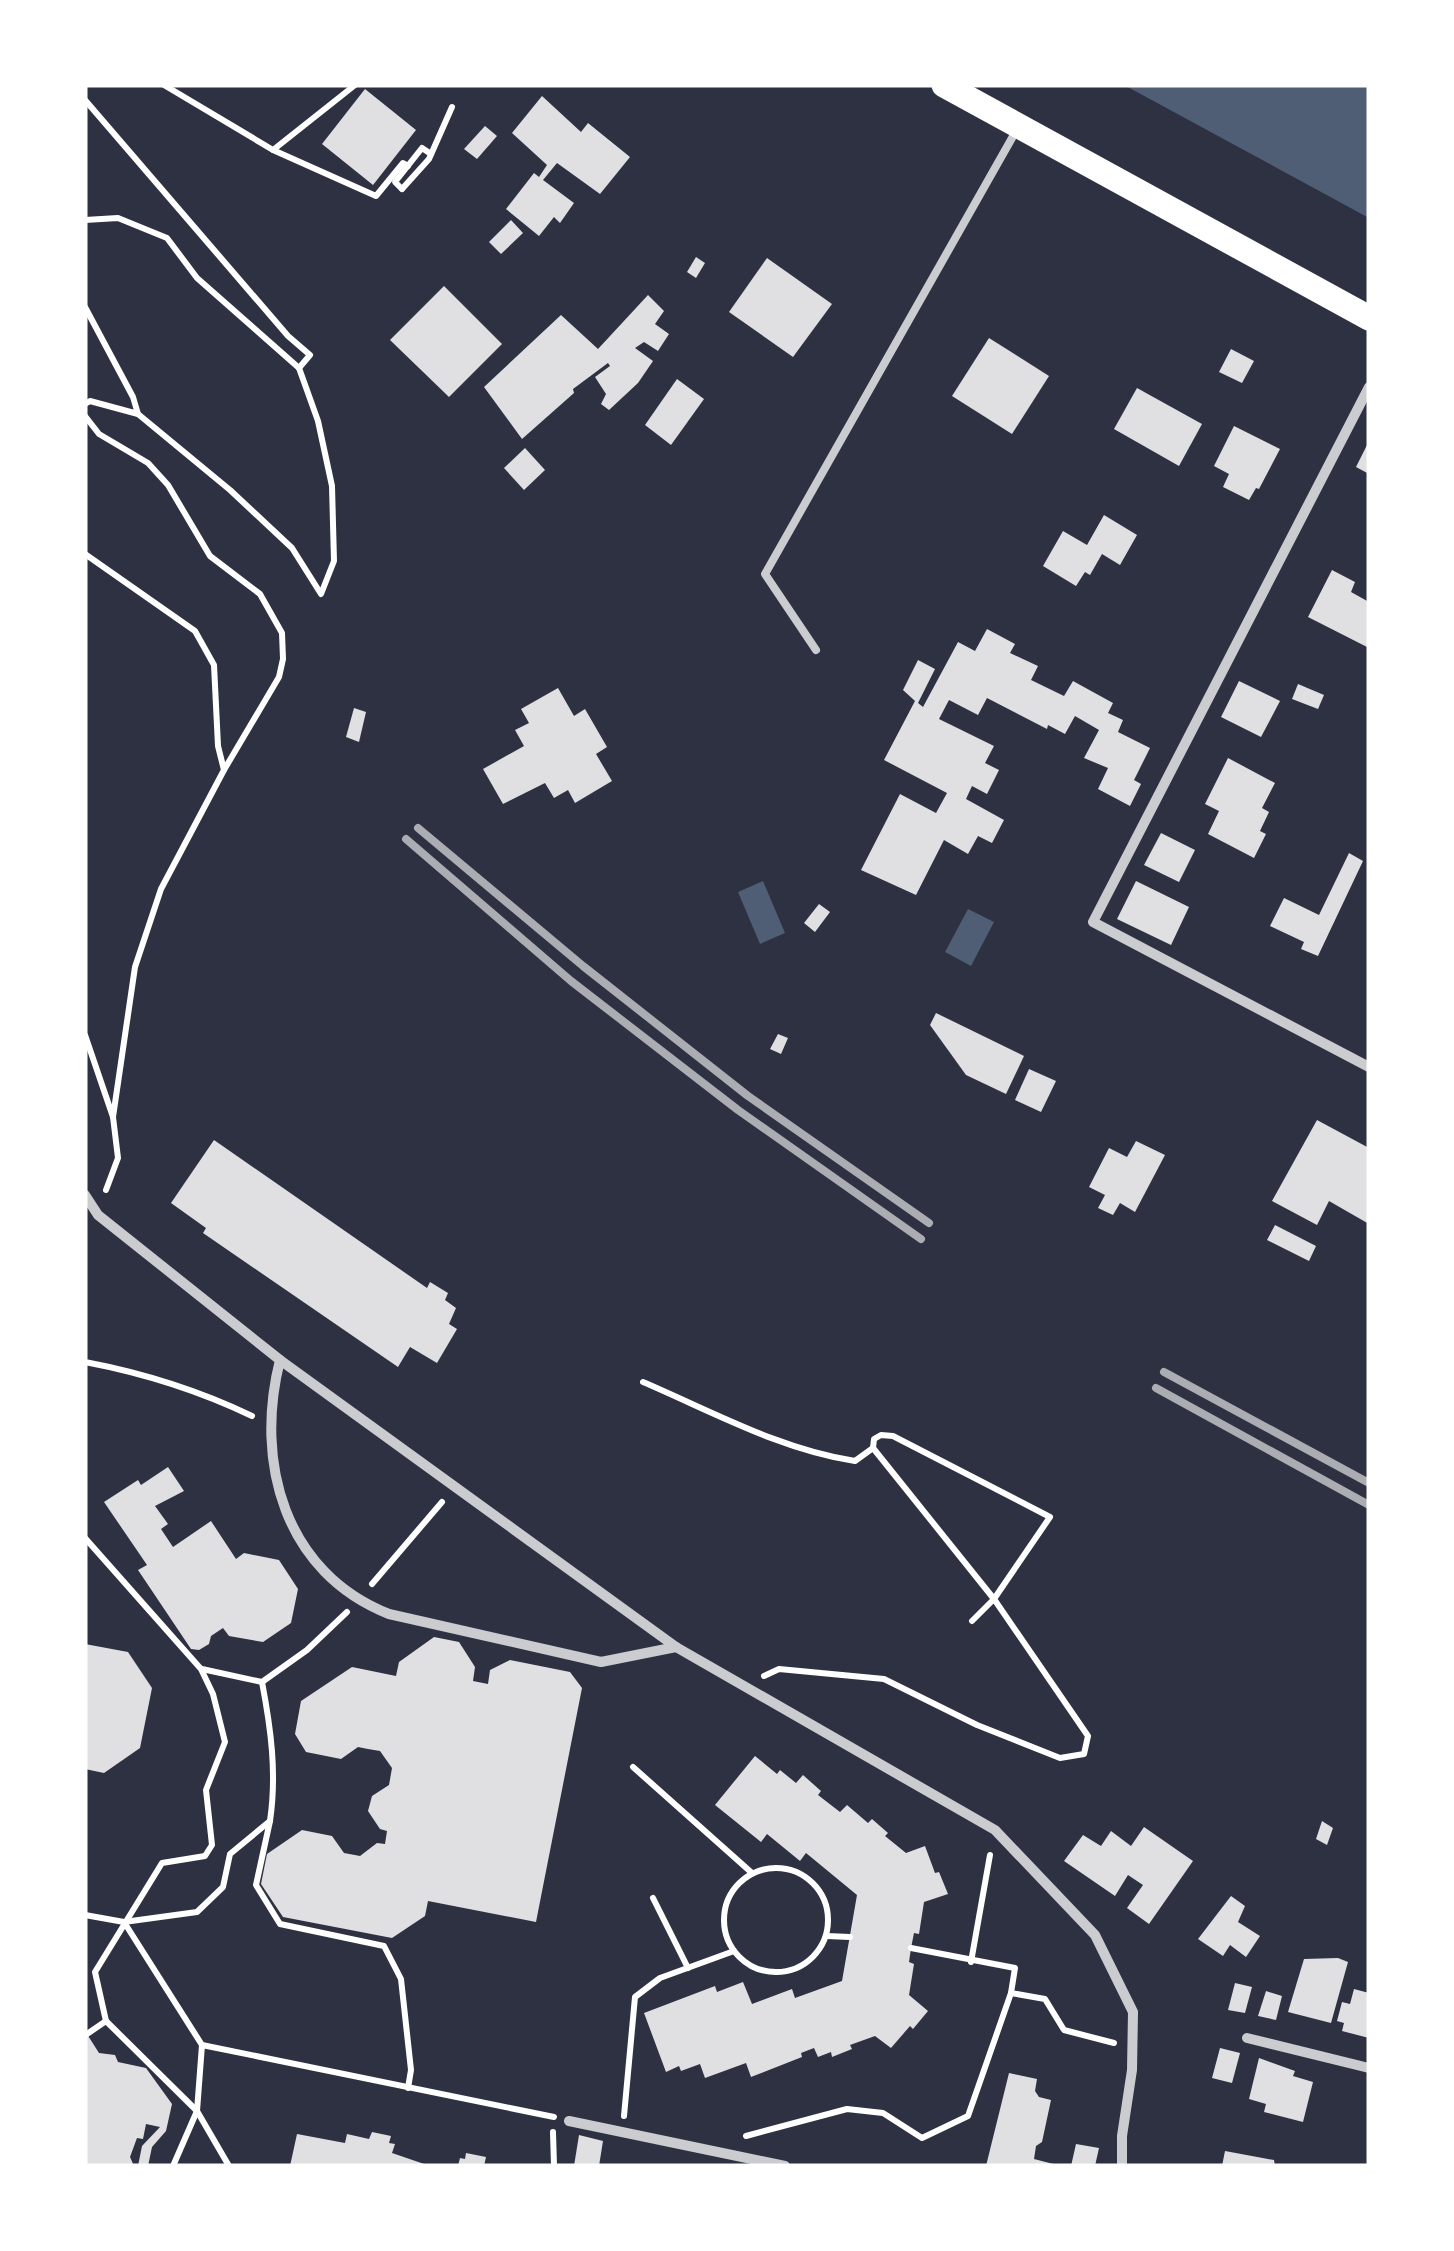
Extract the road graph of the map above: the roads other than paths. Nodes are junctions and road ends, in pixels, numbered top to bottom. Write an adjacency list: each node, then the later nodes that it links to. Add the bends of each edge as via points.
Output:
1 (944, 85): 2 (main road)
2 (1018, 127): 3 (main road); 5 (lane, via 766,574)
3 (1369, 318)
4 (1369, 388): 6 (street, via 1093,922)
5 (816, 650)
6 (1369, 1067)
7 (85, 1195): 8 (street, via 98,1215)
8 (280, 1360): 9 (street); 9 (street, via 272,1424 278,1493 324,1574 358,1602 601,1662)
9 (676, 1647): 14 (street, via 994,1830 1094,1934 1133,2012)
10 (1247, 2038): 11 (street)
11 (1369, 2068)
12 (569, 2121): 13 (street)
13 (786, 2166)
14 (1122, 2166)

